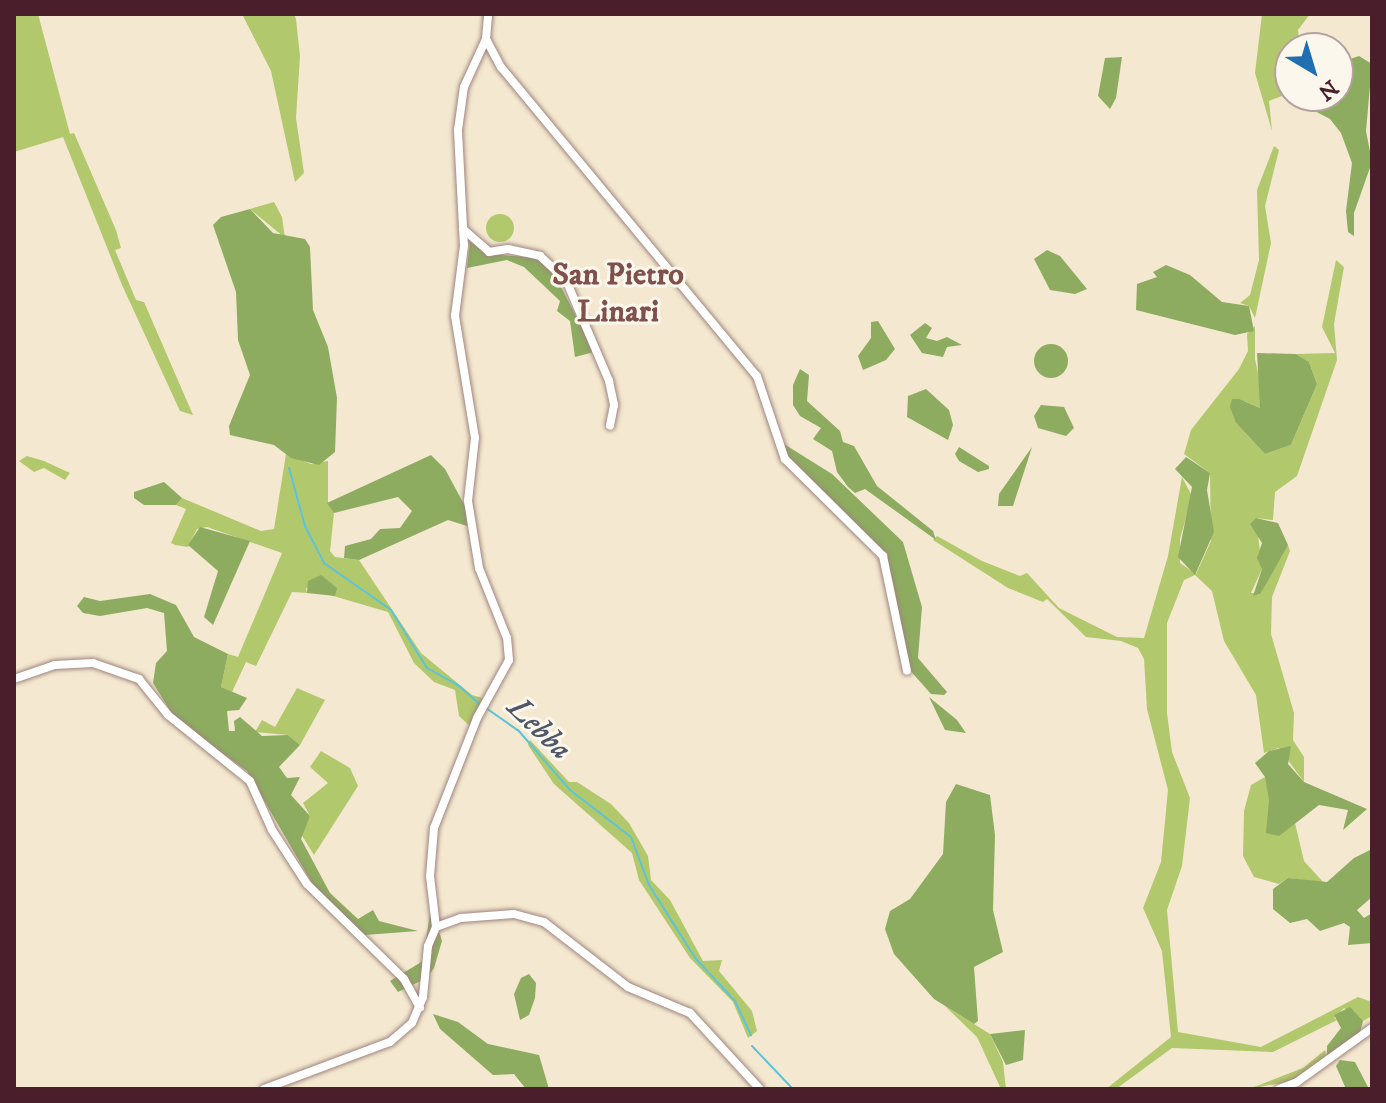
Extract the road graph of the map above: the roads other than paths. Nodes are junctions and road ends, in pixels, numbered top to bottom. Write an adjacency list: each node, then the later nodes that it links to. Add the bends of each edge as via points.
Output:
1 (488, 14): 2 (street)
2 (486, 39): 3 (street, via 472,59 461,104); 5 (street, via 501,67 757,376 772,433 785,459 883,556)
3 (463, 229): 4 (street, via 489,252 508,249 540,256 566,280 609,381 614,405); 7 (street, via 455,316 475,438 468,501 479,568 510,653 483,706 432,838)
4 (610, 426)
5 (907, 671)
6 (14, 679): 8 (street, via 55,665 93,663 139,679 168,715 250,781 272,830 307,884 404,979)
7 (436, 927): 8 (street); 11 (street, via 461,918 514,914 544,922 628,987 690,1013)
8 (420, 1008): 10 (street, via 403,1034 390,1042)
9 (1372, 1028): 12 (street, via 1297,1082)
10 (264, 1089)
11 (760, 1089)
12 (1279, 1089)

